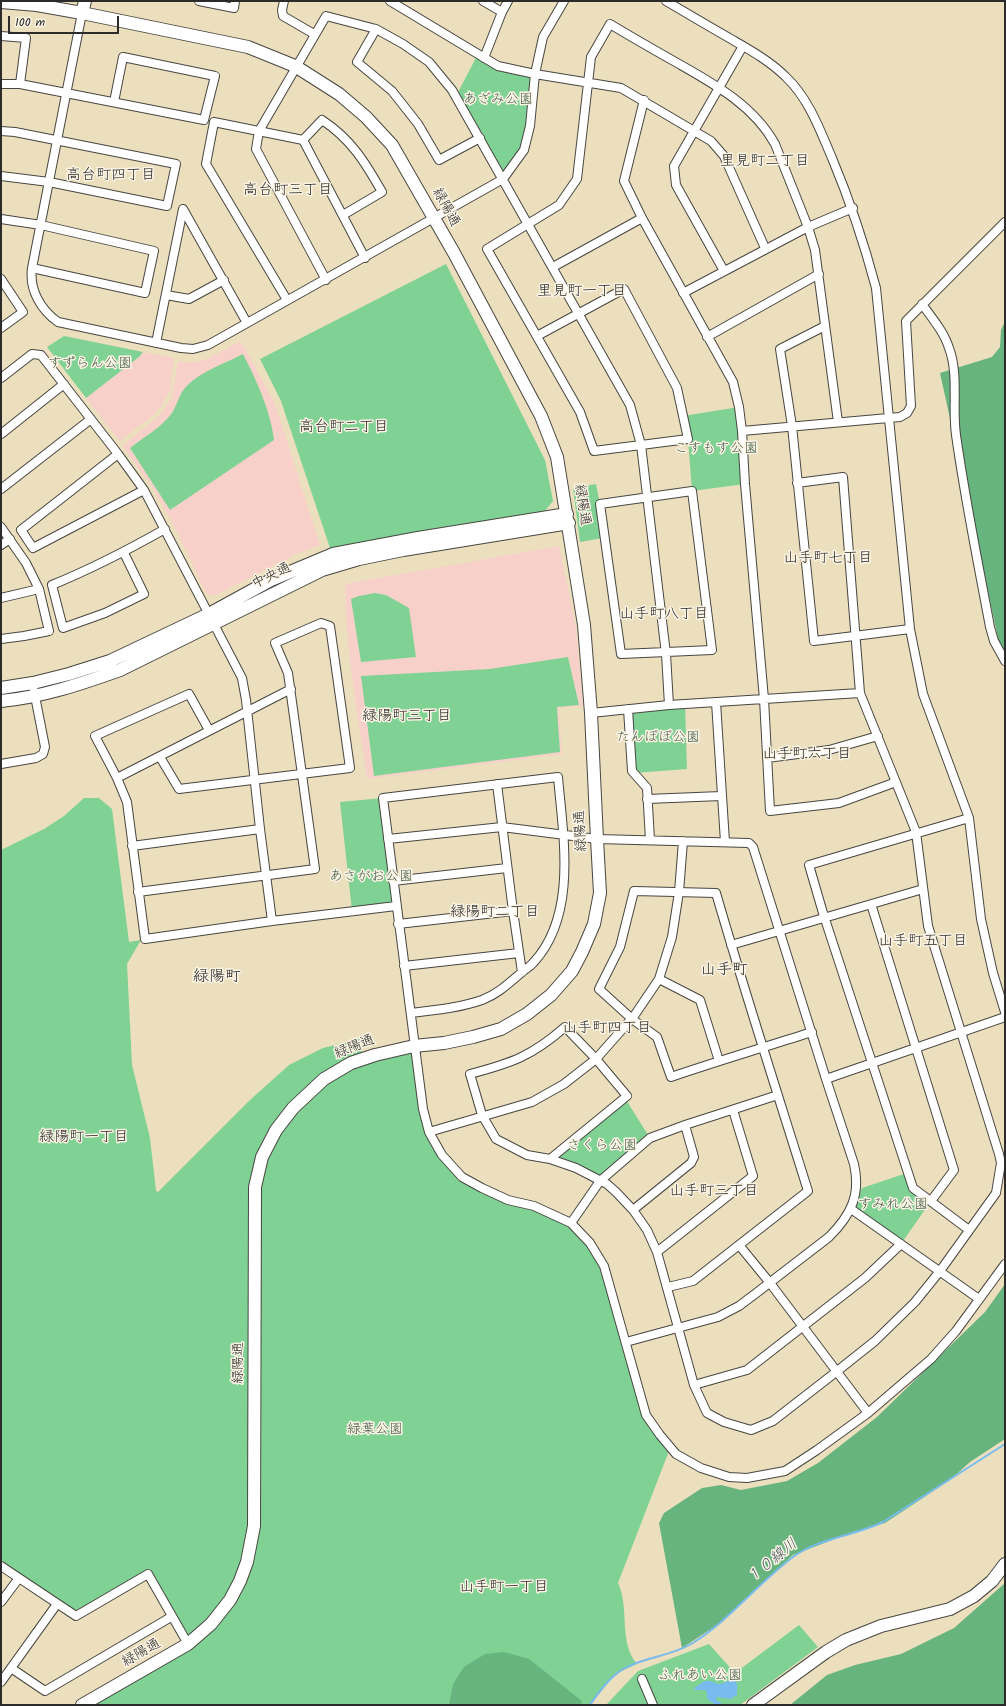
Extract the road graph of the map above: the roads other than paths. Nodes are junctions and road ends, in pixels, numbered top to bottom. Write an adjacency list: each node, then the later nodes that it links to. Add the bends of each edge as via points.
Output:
1 (199, 1): 2 (street, via 234,8)
2 (235, 1)
3 (284, 1): 13 (street, via 283,16)
4 (390, 1): 16 (street)
5 (483, 1): 11 (street)
6 (508, 1): 11 (street)
7 (564, 1): 18 (street, via 543,37)
8 (666, 1): 15 (street)
9 (1, 2): 10 (street, 緑陽通)
10 (84, 7): 17 (street, 緑陽通, via 241,45); 23 (street)
11 (502, 12): 16 (street)
12 (376, 29): 13 (street, via 326,16); 29 (street, via 429,62 452,90); 29 (street, via 357,62 392,91 418,124 439,160)
13 (314, 34): 17 (street)
14 (1, 36): 21 (street, via 26,38)
15 (743, 46): 22 (street); 35 (street, via 772,64 799,92 816,119)
16 (484, 58): 18 (street, via 498,66)
17 (296, 66): 28 (street); 39 (street, 緑陽通, via 339,94 366,117 392,145)
18 (535, 74): 19 (street); 33 (street, via 530,126 524,150)
19 (588, 82): 22 (street, via 591,57 610,24); 24 (street, via 622,88); 41 (street, via 577,179 559,205)
20 (1, 84): 21 (street)
21 (20, 84): 23 (street)
22 (719, 88): 26 (street); 43 (street, via 747,108 769,134)
23 (66, 93): 25 (street); 31 (street)
24 (644, 100): 26 (street); 37 (street, via 624,181)
25 (114, 102): 25 (street, via 123,57 215,76 204,120)
26 (695, 130): 44 (street, via 711,141 724,156); 48 (street, via 674,166 676,185)
27 (1, 131): 31 (street)
28 (259, 131): 30 (street); 52 (street, via 256,149); 55 (street, via 214,122 206,164)
29 (480, 138): 33 (street)
30 (303, 140): 36 (street); 36 (street, via 322,120 338,131 365,162 382,192)
31 (57, 141): 34 (street); 34 (street, via 176,164 167,206)
32 (1, 176): 34 (street)
33 (503, 179): 39 (street); 41 (street)
34 (49, 182): 42 (street)
35 (852, 208): 43 (street); 66 (street, via 876,288)
36 (343, 215): 45 (street)
37 (642, 218): 46 (street); 53 (street)
38 (1, 219): 42 (street)
39 (433, 219): 45 (street); 78 (street, 緑陽通, via 460,264 541,416 557,457)
40 (1005, 222): 56 (street)
41 (528, 224): 46 (street); 61 (street, via 487,249)
42 (41, 225): 47 (street); 47 (street, via 154,251 145,293)
43 (808, 227): 44 (street); 49 (street)
44 (766, 248): 48 (street)
45 (365, 258): 52 (street)
46 (553, 267): 57 (street)
47 (32, 268): 63 (street, via 30,279 34,293 51,317 58,322)
48 (724, 271): 53 (street)
49 (819, 274): 59 (street); 62 (street)
50 (1, 279): 60 (street, via 22,312)
51 (224, 280): 54 (street, via 189,299); 54 (street, via 183,209); 58 (street)
52 (326, 280): 55 (street)
53 (683, 293): 62 (street)
54 (166, 295): 63 (street)
55 (287, 300): 58 (street)
56 (922, 304): 66 (street, via 906,321 911,406 907,413); 91 (street, via 950,348 956,435 975,548 990,627)
57 (579, 314): 61 (street); 72 (street, via 630,405); 72 (street, via 624,289 677,388 688,439)
58 (247, 323): 63 (street, via 208,345 181,348)
59 (825, 326): 68 (street); 69 (street, via 780,349)
60 (1, 328)
61 (537, 336): 72 (street, via 580,412 594,451)
62 (707, 337): 70 (street, via 733,382)
63 (156, 343)
64 (1, 378): 65 (street, via 32,354 41,355)
65 (64, 384): 67 (street); 71 (street)
66 (889, 417): 68 (street); 87 (street)
67 (91, 419): 73 (street); 75 (street)
68 (838, 422): 69 (street)
69 (792, 426): 70 (street); 74 (street)
70 (742, 431): 97 (street)
71 (1, 434)
72 (641, 445): 77 (street)
73 (118, 454): 76 (street); 76 (street, via 21,530 33,548)
74 (797, 483): 88 (street, via 814,641); 88 (street, via 843,477)
75 (1, 489)
76 (144, 490): 80 (street)
77 (647, 497): 90 (street); 90 (street, via 600,504 621,654); 90 (street, via 692,491 712,650)
78 (568, 518): 86 (street, 中央通, via 359,559 322,570); 103 (street, 緑陽通, via 584,625)
79 (1, 527): 81 (street)
80 (165, 529): 83 (street); 86 (street)
81 (10, 539): 82 (street); 84 (street)
82 (1, 545)
83 (124, 553): 83 (street, via 52,585 63,628 105,613 144,594)
84 (39, 589): 85 (street); 89 (street, via 49,631)
85 (1, 598)
86 (211, 618): 92 (street, 中央通, via 110,661); 96 (street, 中央通, via 120,670); 102 (street, via 242,678)
87 (910, 629): 88 (street); 116 (street, via 922,694)
88 (857, 636): 95 (street)
89 (1, 639)
90 (666, 652): 100 (street)
91 (1005, 661)
92 (33, 683): 93 (street, 中央通); 96 (street)
93 (1, 688)
94 (291, 689): 102 (street); 109 (street); 109 (street, via 288,673 275,643 321,624 330,626 350,768)
95 (860, 693): 97 (street); 105 (street)
96 (35, 696): 98 (street, 中央通); 108 (street, via 45,747 43,754 36,758)
97 (764, 699): 99 (street); 107 (street)
98 (1, 701)
99 (716, 702): 100 (street); 114 (street)
100 (668, 705): 101 (street)
101 (628, 709): 103 (street); 115 (street, via 632,771 647,788)
102 (247, 711): 104 (street); 111 (street)
103 (591, 713): 122 (street, 緑陽通)
104 (209, 730): 106 (street); 110 (street, via 189,694 95,736)
105 (878, 736): 107 (street, via 829,750); 112 (street)
106 (160, 757): 110 (street); 111 (street, via 179,789)
107 (767, 758): 112 (street, via 770,811 839,802)
108 (1, 764)
109 (302, 774): 111 (street); 128 (street, via 315,869)
110 (117, 778): 126 (street, via 127,802)
111 (255, 780): 118 (street)
112 (896, 782): 119 (street)
113 (497, 784): 117 (street); 120 (street, via 558,777); 121 (street, via 383,798)
114 (721, 796): 115 (street); 125 (street)
115 (647, 799): 123 (street)
116 (969, 818): 119 (street); 145 (street, via 981,919)
117 (502, 827): 120 (street); 121 (street); 127 (street)
118 (260, 830): 126 (street); 128 (street)
119 (916, 832): 130 (street); 136 (street, via 810,865)
120 (563, 835): 122 (street); 143 (street, via 564,887 560,913 544,948 533,963)
121 (388, 838): 129 (street)
122 (597, 839): 123 (street); 151 (street, 緑陽通, via 600,893 594,924 572,971 562,984 532,1011 501,1028 451,1042)
123 (650, 840): 124 (street)
124 (683, 841): 125 (street); 132 (street)
125 (725, 842): 139 (street, via 749,843 753,847)
126 (132, 846): 131 (street)
127 (507, 868): 129 (street); 135 (street)
128 (266, 876): 131 (street); 137 (street)
129 (393, 881): 134 (street)
130 (923, 889): 133 (street); 150 (street, via 928,926)
131 (138, 892): 137 (street, via 145,939)
132 (679, 892): 140 (street, via 716,893); 144 (street, via 672,937); 148 (street, via 634,891 620,947 599,990)
133 (870, 904): 136 (street); 153 (street)
134 (396, 906): 137 (street); 138 (street)
135 (513, 911): 138 (street); 141 (street)
136 (825, 918): 139 (street); 156 (street)
137 (272, 920)
138 (398, 924): 142 (street)
139 (779, 931): 140 (street); 149 (street)
140 (731, 945): 152 (street)
141 (519, 953): 142 (street); 143 (street)
142 (404, 966): 146 (street)
143 (522, 972): 146 (street, via 504,988 483,1000 456,1007)
144 (659, 979): 148 (street); 155 (street, via 700,1000)
145 (1005, 1012)
146 (411, 1013): 151 (street)
147 (1005, 1017): 150 (street)
148 (632, 1019): 154 (street); 155 (street, via 657,1037 671,1077)
149 (812, 1032): 152 (street); 157 (street)
150 (961, 1033): 153 (street); 169 (street, via 1001,1163 996,1193)
151 (414, 1046): 162 (street); 190 (street, 緑陽通, via 363,1058 324,1079 293,1108 276,1130 262,1157 255,1187 254,1526 247,1562 230,1600 211,1624)
152 (764, 1047): 155 (street); 158 (street)
153 (916, 1049): 156 (street); 165 (street, via 954,1170)
154 (596, 1059): 160 (street, via 564,1084 532,1102); 160 (street, via 565,1027 530,1053 502,1065 470,1074); 163 (street, via 627,1096)
155 (719, 1060)
156 (872, 1064): 157 (street); 165 (street, via 913,1188)
157 (826, 1080): 166 (street, via 856,1170 857,1190)
158 (778, 1095): 159 (street); 171 (street, via 808,1191)
159 (733, 1110): 161 (street); 172 (street, via 753,1176)
160 (482, 1116): 162 (street); 163 (street, via 496,1140 527,1155)
161 (685, 1125): 164 (street, via 650,1138); 167 (street, via 694,1157 691,1163)
162 (429, 1132): 168 (street, via 442,1155 462,1177 508,1200 534,1206)
163 (550, 1159): 164 (street, via 576,1168)
164 (600, 1181): 167 (street, via 616,1192); 168 (street)
165 (931, 1201): 169 (street)
166 (851, 1208): 170 (street); 175 (street, via 841,1225 829,1237)
167 (633, 1210): 172 (street, via 647,1230)
168 (571, 1223): 180 (street, via 590,1243 604,1266)
169 (969, 1230): 174 (street)
170 (901, 1244): 174 (street); 178 (street, via 865,1278)
171 (739, 1245): 175 (street); 176 (street, via 693,1282)
172 (657, 1252): 176 (street)
173 (1005, 1264): 177 (street)
174 (940, 1271): 177 (street); 181 (street, via 893,1324)
175 (770, 1283): 178 (street); 179 (street, via 739,1306 718,1317)
176 (668, 1287): 179 (street)
177 (979, 1299): 183 (street, via 956,1331 931,1359)
178 (802, 1327): 181 (street); 182 (street, via 747,1370)
179 (678, 1328): 180 (street); 182 (street)
180 (626, 1342): 183 (street, via 646,1415 660,1435 676,1454 701,1468 729,1477 747,1478 785,1471)
181 (836, 1372): 182 (street, via 773,1421 751,1430 724,1422 707,1413); 183 (street)
182 (694, 1385)
183 (868, 1413)
184 (1005, 1564): 196 (street, via 992,1581 974,1596 950,1608 881,1626 846,1640)
185 (1, 1566): 186 (street)
186 (19, 1578): 187 (street); 188 (street)
187 (1, 1602)
188 (57, 1604): 189 (street, via 76,1616 148,1574); 191 (street)
189 (172, 1617): 190 (street); 191 (street, via 44,1691)
190 (188, 1644): 194 (street, 緑陽通)
191 (11, 1668): 193 (street)
192 (642, 1679): 195 (street)
193 (1, 1682)
194 (82, 1705)
195 (653, 1705)
196 (753, 1705)

